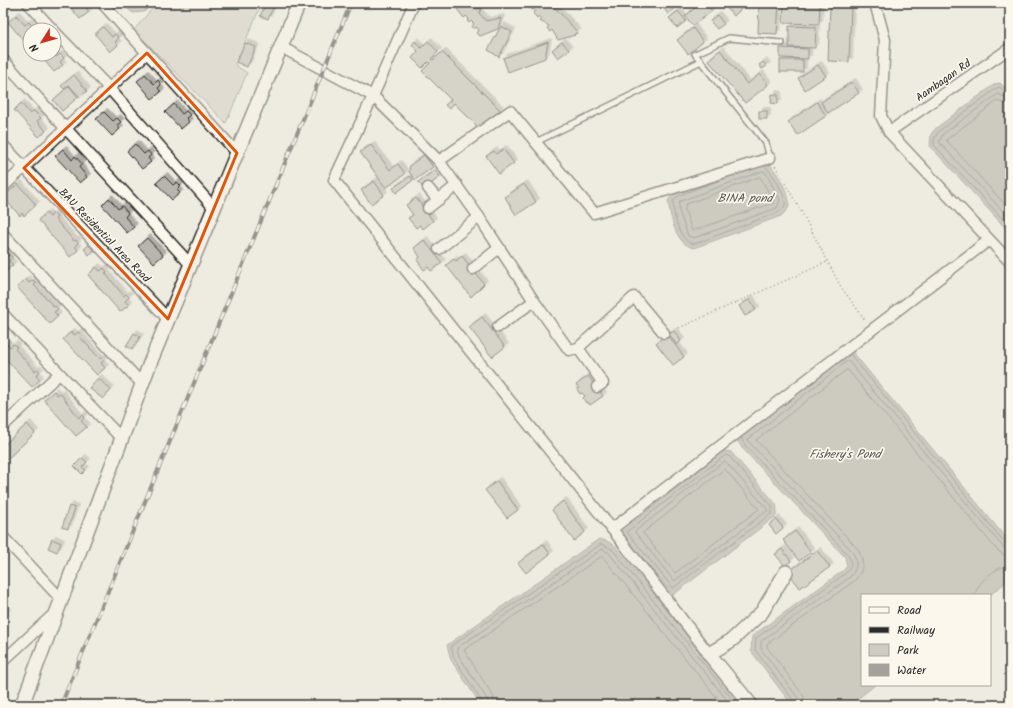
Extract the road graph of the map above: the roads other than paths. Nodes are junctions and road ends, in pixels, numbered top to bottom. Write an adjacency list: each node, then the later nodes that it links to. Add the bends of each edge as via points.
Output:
1 (28, 3): 6 (street)
2 (102, 3): 11 (street)
3 (299, 3): 9 (street)
4 (414, 3): 15 (street)
5 (875, 3): 17 (street, via 885,40 881,116)
6 (46, 22)
7 (62, 38): 14 (street)
8 (782, 42): 13 (lane, via 730,38 695,54)
9 (281, 47): 15 (street); 20 (street)
10 (1010, 48): 17 (street, Aambagan Rd)
11 (147, 53): 14 (street); 20 (street)
12 (3, 60): 16 (street)
13 (701, 61): 18 (lane); 21 (lane, via 766,143)
14 (109, 88): 16 (street); 28 (street)
15 (373, 96): 22 (street); 49 (street, via 334,180)
16 (66, 129): 23 (street); 36 (street)
17 (889, 132): 32 (street)
18 (536, 142): 21 (street, via 594,213); 22 (street, via 510,111)
19 (3, 145): 23 (street, BAU Residential Area Road)
20 (237, 153): 28 (street)
21 (770, 158)
22 (439, 161): 24 (street)
23 (24, 168): 25 (street); 40 (street, BAU Residential Area Road)
24 (457, 185): 27 (street); 30 (street)
25 (3, 187)
26 (428, 188): 27 (street)
27 (438, 200): 29 (street)
28 (214, 208): 36 (street)
29 (428, 208)
30 (479, 217): 33 (street); 34 (street)
31 (3, 234): 45 (street)
32 (989, 240): 35 (street); 49 (street)
33 (499, 248): 37 (street); 38 (street)
34 (439, 249)
35 (1010, 262)
36 (191, 265): 40 (street)
37 (473, 269)
38 (534, 301): 41 (street); 43 (street, via 569,350)
39 (3, 314): 44 (street)
40 (168, 320): 45 (street)
41 (498, 327)
42 (664, 333): 43 (street, via 634,297)
43 (578, 348): 46 (street, via 603,383)
44 (59, 374): 47 (street); 48 (street)
45 (142, 384): 48 (street)
46 (598, 387)
47 (3, 426)
48 (122, 439): 52 (street)
49 (612, 529): 53 (street)
50 (3, 537): 52 (street)
51 (786, 572): 53 (street, via 762,612 732,640)
52 (59, 606): 54 (street); 55 (street)
53 (709, 654): 56 (street)
54 (3, 661)
55 (22, 705)
56 (750, 705)

